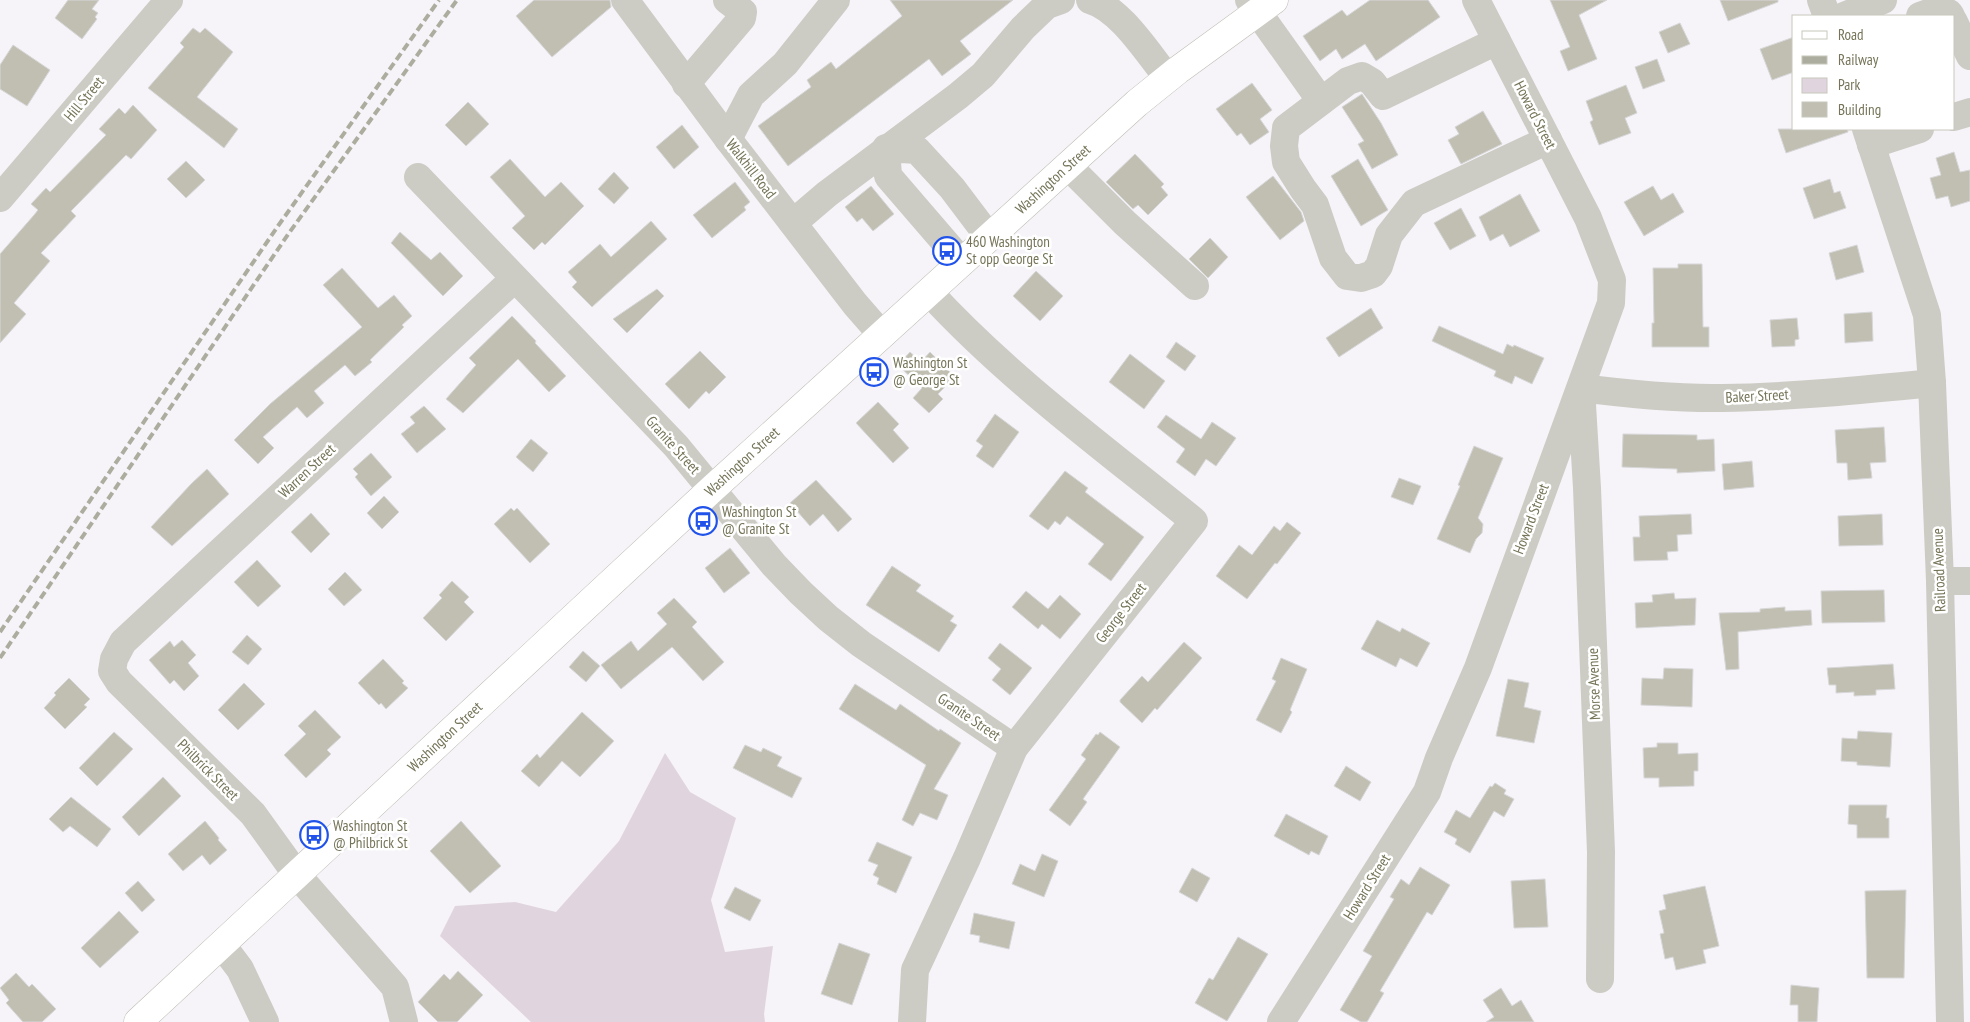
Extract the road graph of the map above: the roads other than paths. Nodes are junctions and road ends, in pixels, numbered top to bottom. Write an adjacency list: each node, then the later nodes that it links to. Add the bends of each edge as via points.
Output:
1 (169, 0): 30 (street, Hill Street)
2 (727, 0): 19 (street, via 742,12 742,18)
3 (836, 0): 25 (street, via 785,64 751,95)
4 (1061, 0): 27 (street, via 1047,4 983,75)
5 (1090, 0): 18 (street, via 1100,3 1123,22)
6 (1476, 0): 16 (street, Howard Street)
7 (1821, 0): 11 (street)
8 (1883, 0): 12 (street)
9 (1260, 4): 18 (main road, Washington Street); 20 (street)
10 (637, 5): 19 (street, Walkhill Road)
11 (1827, 15)
12 (1846, 15)
13 (1923, 15): 14 (street, via 1939,9)
14 (1950, 15)
15 (1955, 24): 17 (street)
16 (1498, 42): 20 (street, via 1383,96 1372,82 1362,76 1348,81); 26 (street, Howard Street)
17 (1970, 56)
18 (1168, 78): 28 (main road, Washington Street)
19 (686, 84): 25 (street, Walkhill Road)
20 (1321, 102): 26 (street, via 1286,128 1286,162 1315,205 1333,258 1347,276 1362,278 1374,274 1389,235 1414,203)
21 (1970, 112): 22 (street)
22 (1955, 118)
23 (1914, 130): 24 (street)
24 (1868, 137): 38 (street, Railroad Avenue, via 1927,315)
25 (728, 139): 31 (street, Walkhill Road)
26 (1548, 140): 39 (street, Howard Street, via 1588,218 1612,280 1611,303)
27 (886, 148): 31 (street); 32 (street, via 917,150); 33 (street, via 888,176)
28 (1068, 166): 32 (main road, Washington Street); 35 (street, via 1124,223)
29 (418, 177): 34 (street, Granite Street)
30 (0, 198)
31 (793, 223): 37 (street, Walkhill Road)
32 (990, 237): 33 (main road, Washington Street)
33 (962, 262): 36 (main road, Washington Street)
34 (514, 279): 40 (street, Granite Street, via 676,446); 43 (street, Warren Street, via 123,642)
35 (1195, 286)
36 (929, 292): 37 (main road, Washington Street); 44 (street, George Street, via 956,322 1032,389 1194,521)
37 (882, 335): 40 (main road, Washington Street)
38 (1932, 383): 39 (street, Baker Street, via 1722,398); 41 (street, Railroad Avenue)
39 (1581, 388): 47 (street, Morse Avenue, via 1601,852); 52 (street, Howard Street, via 1478,668 1427,792)
40 (712, 489): 44 (street, Granite Street, via 774,565 828,618); 45 (main road, Washington Street)
41 (1940, 581): 42 (street); 53 (street, Railroad Avenue)
42 (1970, 581)
43 (112, 671): 45 (street, Philbrick Street, via 118,682 253,814)
44 (1014, 748): 51 (street, George Street, via 915,970)
45 (298, 875): 46 (main road, Washington Street); 50 (street, Philbrick Street, via 395,987)
46 (222, 945): 48 (main road, Washington Street); 49 (street, via 240,969)
47 (1600, 979)
48 (138, 1022)
49 (266, 1022)
50 (404, 1022)
51 (912, 1022)
52 (1281, 1022)
53 (1950, 1022)

